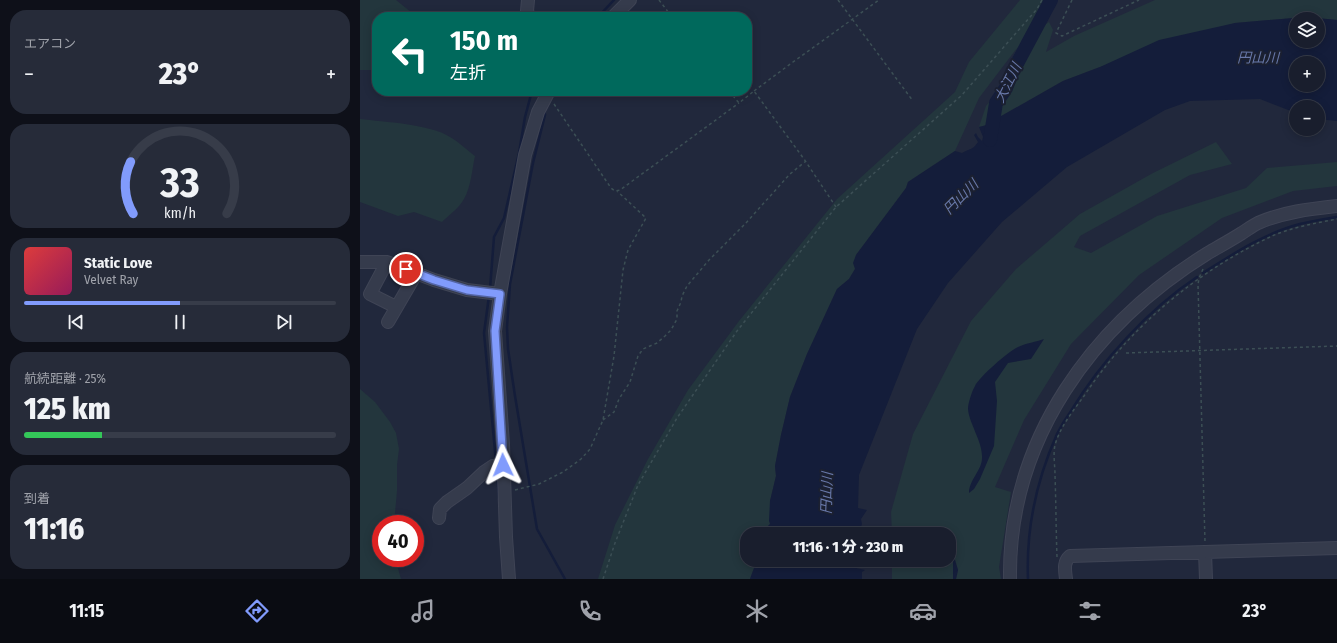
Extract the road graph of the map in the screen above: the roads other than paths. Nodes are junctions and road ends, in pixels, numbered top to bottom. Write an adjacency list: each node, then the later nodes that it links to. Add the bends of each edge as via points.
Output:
1 (630, 0): 2 (street)
2 (618, 12)
3 (546, 96): 8 (street, via 525,155)
4 (1337, 206): 16 (street, via 1301,210 1257,224 1190,265 1157,289 1096,348 1059,398 1041,432 1029,464 1022,483 1011,541)
5 (360, 262): 6 (street)
6 (387, 262): 7 (street); 9 (street, via 370,294)
7 (416, 274): 8 (street, via 467,290); 9 (street)
8 (500, 294): 11 (street, via 495,331)
9 (396, 308): 10 (street)
10 (388, 322)
11 (503, 465): 12 (street, via 493,466 447,502 440,509); 15 (street)
12 (439, 518)
13 (1337, 548): 14 (street)
14 (1205, 552): 17 (street, via 1070,556 1065,565); 18 (street)
15 (509, 579)
16 (1010, 579)
17 (1066, 579)
18 (1206, 579)

